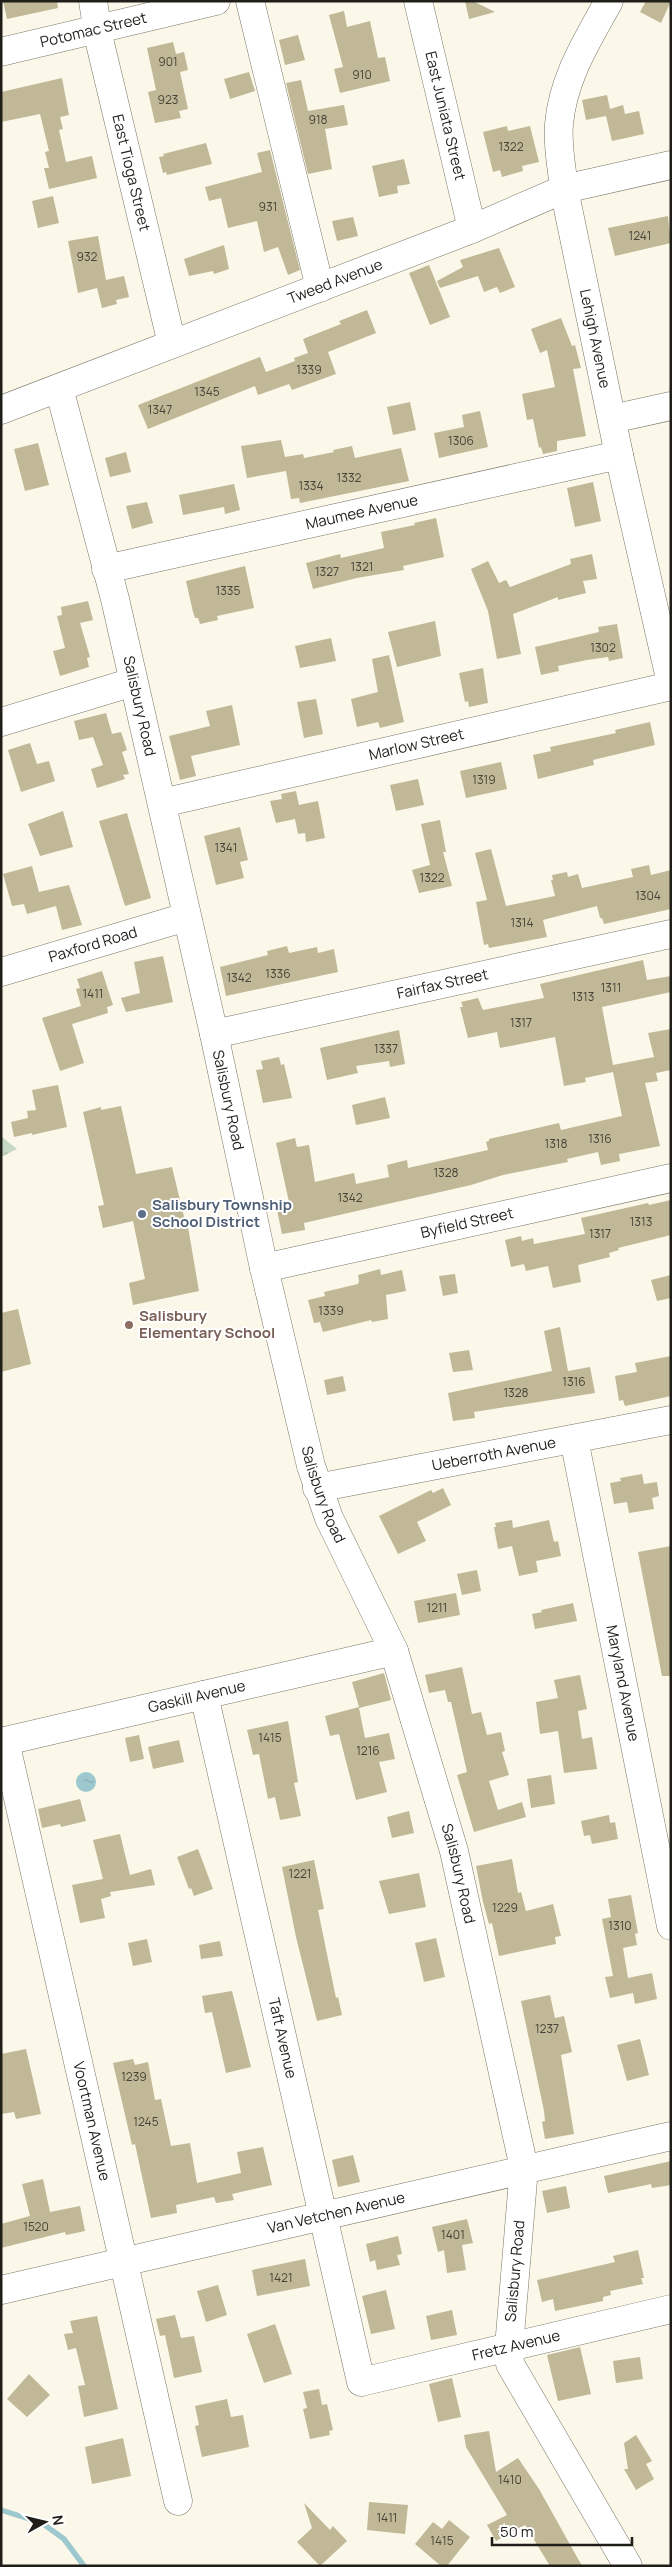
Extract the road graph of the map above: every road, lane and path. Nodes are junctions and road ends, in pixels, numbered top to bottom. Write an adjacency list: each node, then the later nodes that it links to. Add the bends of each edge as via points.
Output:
1 (92, 1): 6 (street, East Tioga Street)
2 (216, 1): 6 (street, Potomac Street)
3 (250, 1): 11 (street)
4 (418, 1): 10 (street, East Juniata Street)
5 (609, 1): 9 (street, Lehigh Avenue, via 571,72 564,96 559,126)
6 (99, 30): 7 (street, Potomac Street); 12 (street, East Tioga Street)
7 (1, 52)
8 (671, 165): 9 (street, Tweed Avenue)
9 (564, 189): 10 (street, Tweed Avenue); 16 (street, Lehigh Avenue)
10 (472, 229): 11 (street, Tweed Avenue)
11 (320, 288): 12 (street, Tweed Avenue)
12 (172, 344): 13 (street, Tweed Avenue)
13 (59, 388): 15 (street, Tweed Avenue); 18 (street, Salisbury Road)
14 (671, 406): 16 (street)
15 (1, 410)
16 (612, 419): 17 (street, Lehigh Avenue)
17 (619, 455): 18 (street, Maumee Avenue); 19 (street, Lehigh Avenue)
18 (106, 569): 20 (street, Salisbury Road)
19 (665, 634): 21 (street, Lehigh Avenue)
20 (133, 682): 22 (street); 23 (street, Salisbury Road)
21 (671, 684): 23 (street, Marlow Street)
22 (1, 722)
23 (162, 803): 24 (street, Salisbury Road)
24 (186, 917): 26 (street, Paxford Road); 27 (street, Salisbury Road)
25 (671, 934): 27 (street, Fairfax Street)
26 (1, 972)
27 (214, 1034): 29 (street, Salisbury Road)
28 (671, 1178): 29 (street, Byfield Street)
29 (264, 1268): 32 (street, Salisbury Road)
30 (671, 1420): 31 (street, Ueberroth Avenue)
31 (574, 1439): 32 (street, Ueberroth Avenue); 36 (street, Maryland Avenue)
32 (317, 1488): 33 (street, Salisbury Road)
33 (394, 1651): 34 (street, Gaskill Avenue); 38 (street, Salisbury Road, via 454,1851)
34 (204, 1695): 35 (street, Gaskill Avenue); 39 (street, Taft Avenue)
35 (3, 1742): 40 (street, Voortman Avenue)
36 (671, 1926)
37 (671, 2136): 38 (street, Van Vetchen Avenue)
38 (524, 2168): 39 (street, Van Vetchen Avenue); 43 (street, Salisbury Road)
39 (322, 2215): 40 (street, Van Vetchen Avenue); 44 (street, Taft Avenue)
40 (124, 2262): 41 (street, Van Vetchen Avenue); 45 (street, Voortman Avenue)
41 (1, 2290)
42 (671, 2309): 43 (street, Fretz Avenue)
43 (509, 2347): 44 (street, Fretz Avenue); 46 (street, Salisbury Road, via 510,2364)
44 (361, 2382)
45 (178, 2501)
46 (628, 2566)

